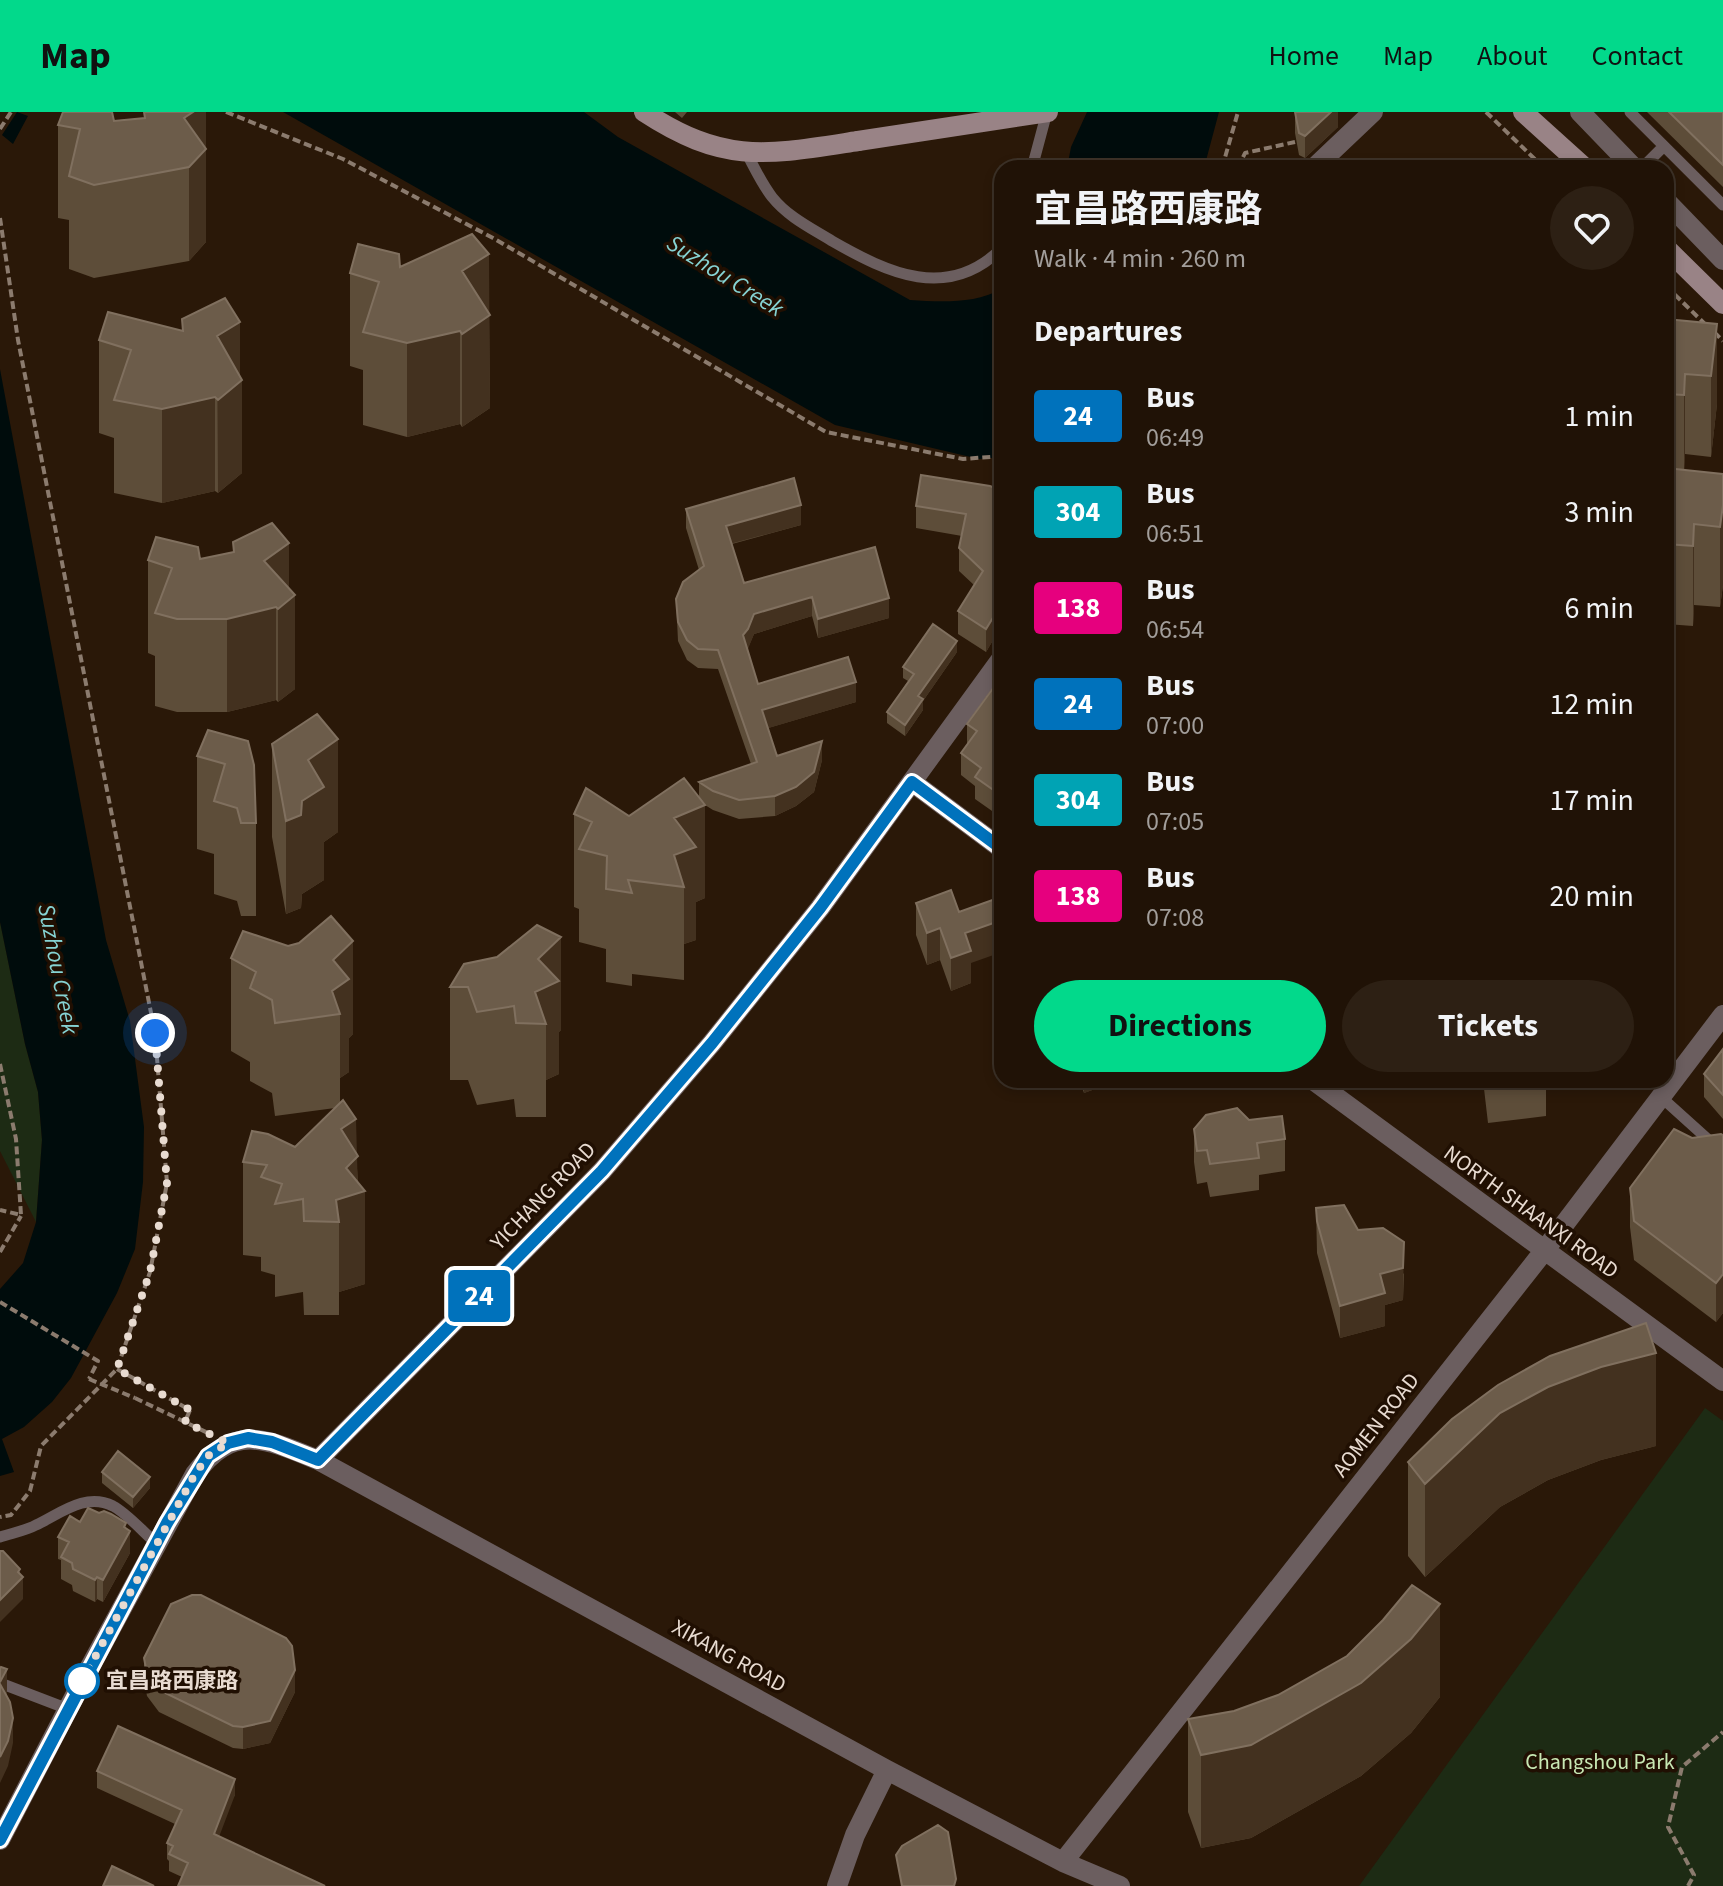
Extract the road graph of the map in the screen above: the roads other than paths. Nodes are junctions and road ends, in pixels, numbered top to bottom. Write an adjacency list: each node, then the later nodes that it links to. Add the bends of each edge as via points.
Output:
1 (644, 112): 8 (main road, via 675,132)
2 (1048, 112): 8 (main road, bridge); 9 (lane)
3 (1373, 112): 10 (street)
4 (1523, 112): 11 (main road)
5 (1580, 112): 12 (street)
6 (1630, 112): 7 (lane)
7 (1664, 146): 13 (lane); 14 (lane)
8 (747, 154): 16 (lane, via 774,198 795,219 868,262 893,272 945,278 970,272)
9 (1034, 160)
10 (1322, 160)
11 (1576, 160)
12 (1626, 160)
13 (1650, 160)
14 (1723, 205)
15 (1674, 209): 18 (street)
16 (994, 256)
17 (1674, 256): 19 (main road)
18 (1723, 260)
19 (1723, 304)
20 (994, 669): 21 (street, YICHANG ROAD)
21 (912, 782): 22 (street); 31 (street, YICHANG ROAD, via 820,908 602,1171)
22 (994, 843)
23 (1723, 1015): 24 (street, AOMEN ROAD)
24 (1674, 1080)
25 (1324, 1088): 29 (street, NORTH SHAANXI ROAD)
26 (1668, 1088): 27 (street, AOMEN ROAD)
27 (1661, 1097): 28 (lane); 29 (street, AOMEN ROAD)
28 (1723, 1153)
29 (1544, 1251): 30 (street, NORTH SHAANXI ROAD); 38 (street, AOMEN ROAD)
30 (1723, 1381)
31 (318, 1460): 33 (street, via 272,1442 248,1438 228,1443 208,1456 195,1474); 36 (street, XIKANG ROAD)
32 (0, 1537): 33 (lane, via 76,1504 100,1502 114,1506)
33 (156, 1543): 35 (street)
34 (0, 1683): 35 (lane)
35 (68, 1709): 37 (street)
36 (887, 1770): 38 (street, XIKANG ROAD); 40 (street, via 859,1824)
37 (0, 1840)
38 (1063, 1862): 39 (street, XIKANG ROAD)
39 (1110, 1884)
40 (837, 1886)

